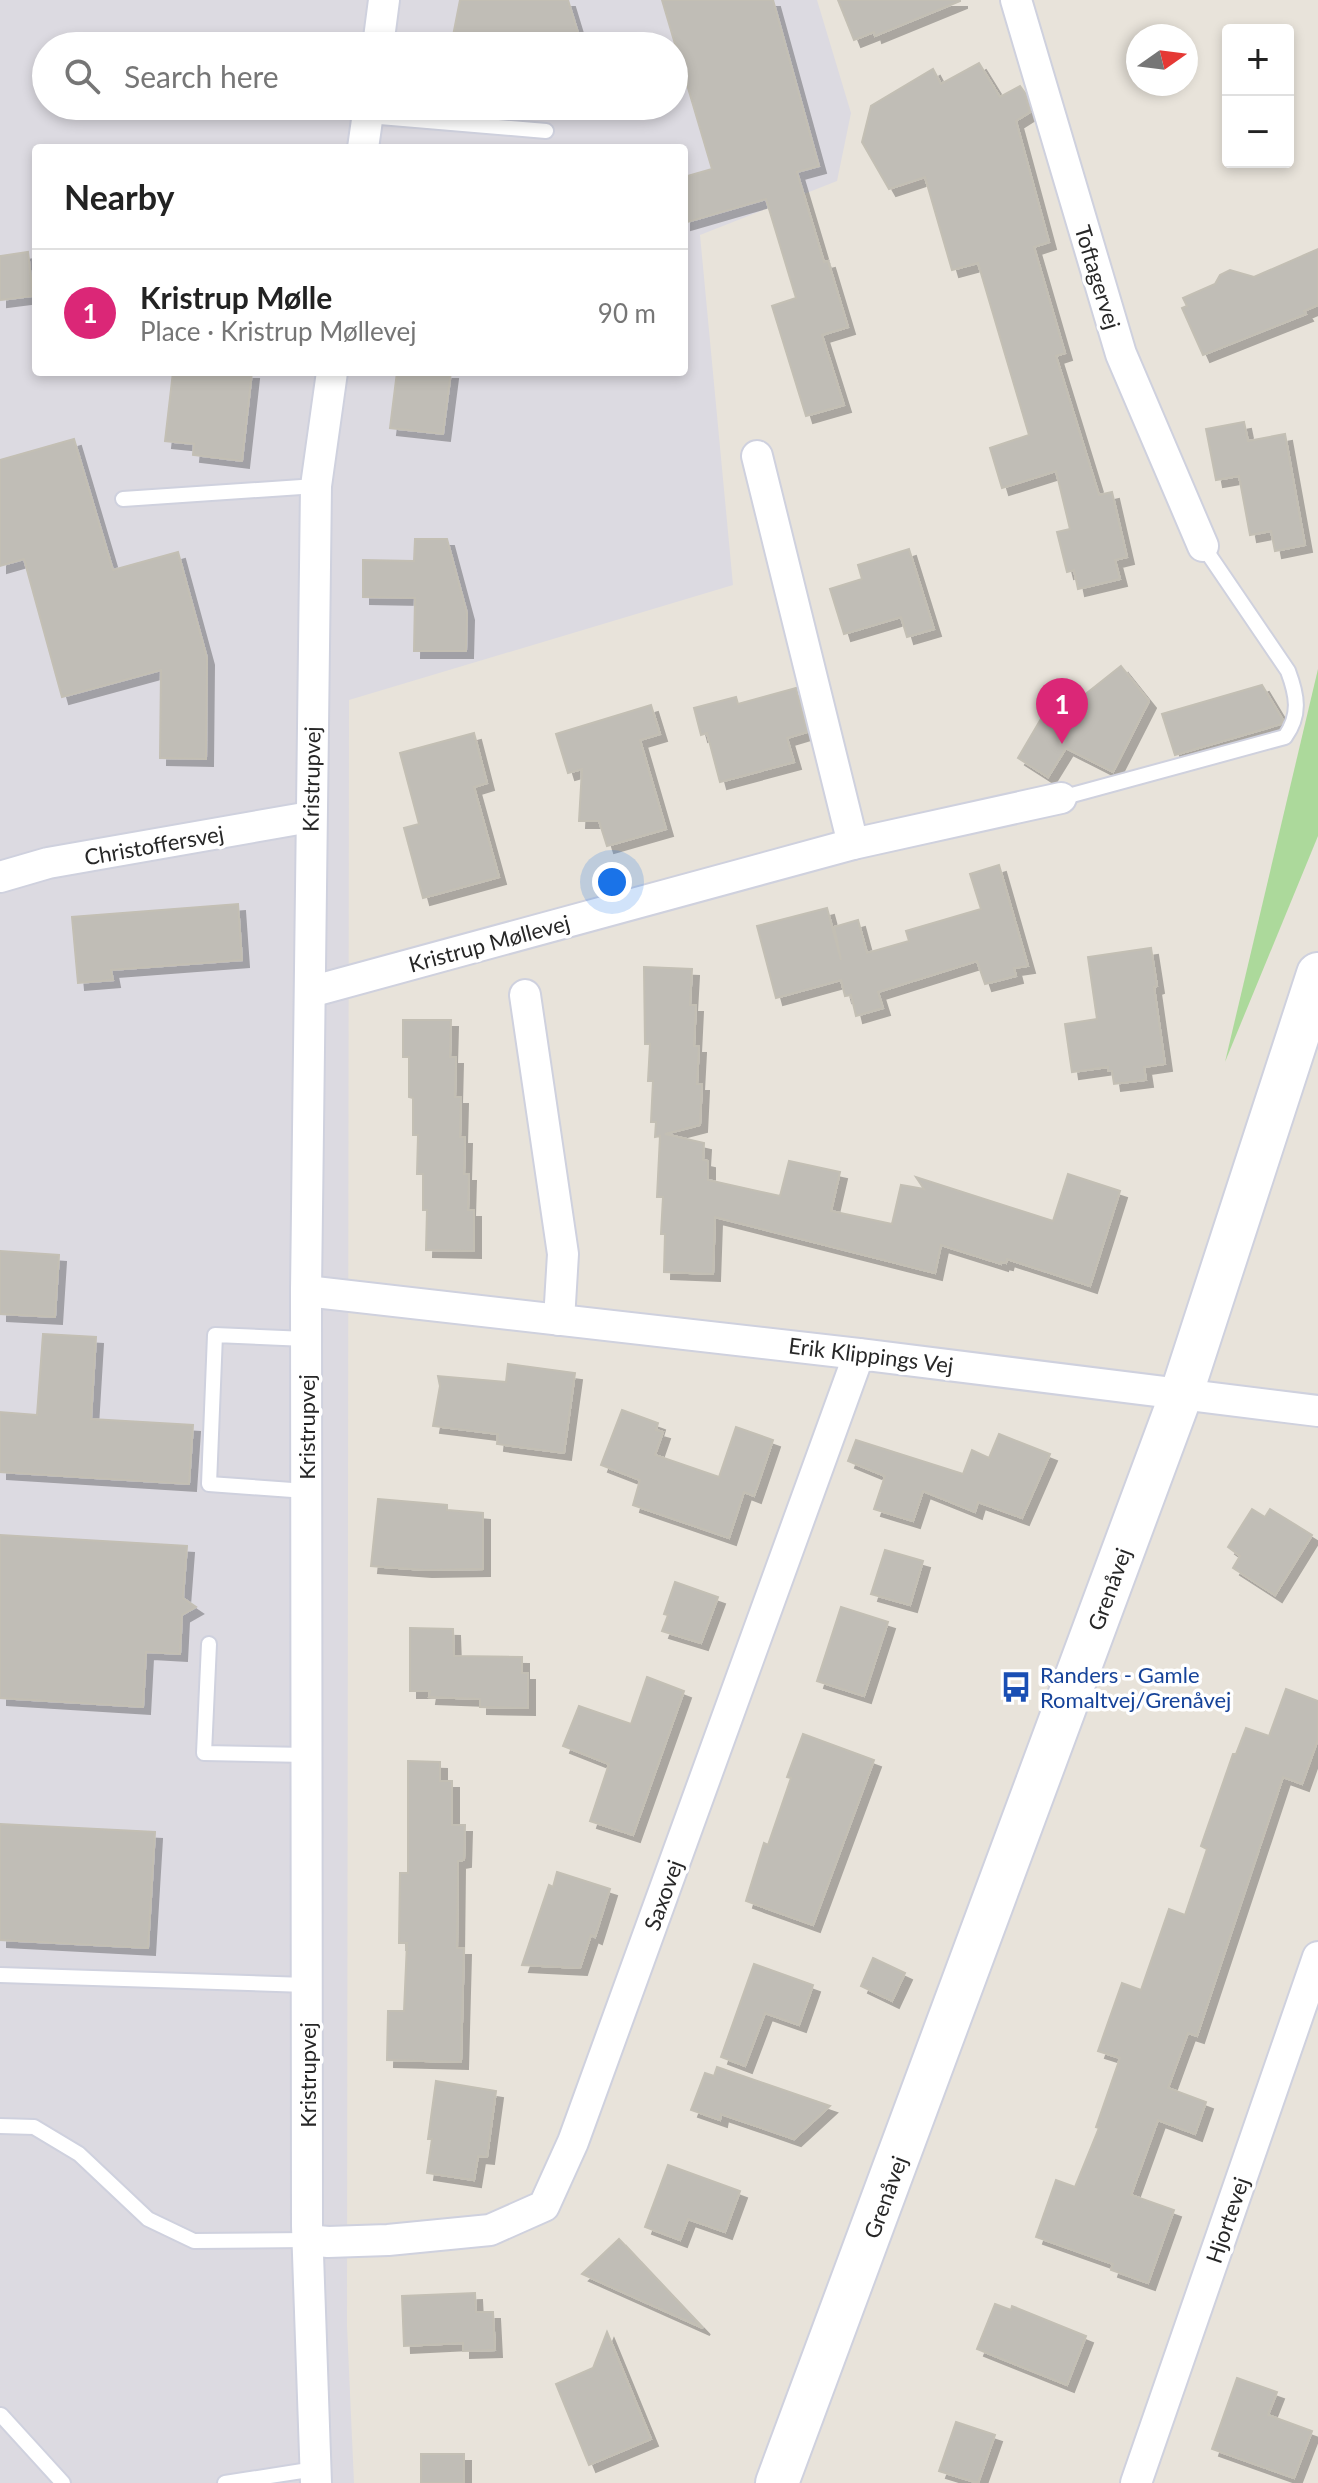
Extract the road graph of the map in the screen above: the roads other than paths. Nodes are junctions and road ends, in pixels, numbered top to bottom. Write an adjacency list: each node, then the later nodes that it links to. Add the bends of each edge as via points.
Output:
1 (384, 0): 3 (street)
2 (1016, 0): 12 (street, Toftagervej, via 1121,354)
3 (380, 32)
4 (367, 120): 7 (street)
5 (448, 120): 6 (lane)
6 (546, 131)
7 (364, 144)
8 (331, 376): 10 (street, Kristrupvej)
9 (757, 456): 15 (street)
10 (316, 486): 11 (lane); 14 (street, Kristrupvej)
11 (123, 499)
12 (1203, 546): 13 (lane, via 1288,671 1295,690 1295,724 1285,737)
13 (1061, 798): 15 (street, Kristrup Møllevej)
14 (310, 817): 16 (street, Christoffersvej, via 48,863); 18 (street, Kristrupvej)
15 (853, 844): 18 (street, Kristrup Møllevej)
16 (0, 877)
17 (1318, 974): 24 (street, Grenåvej)
18 (310, 992): 20 (street, Kristrupvej)
19 (525, 995): 21 (street, via 563,1254)
20 (306, 1291): 21 (street, Erik Klippings Vej); 22 (street, Kristrupvej)
21 (559, 1320): 23 (street, Erik Klippings Vej)
22 (306, 1339): 26 (street, Kristrupvej); 26 (lane, via 215,1335 209,1484)
23 (859, 1354): 24 (street, Erik Klippings Vej); 33 (street, Saxovej, via 573,2142 544,2206 490,2230 388,2240)
24 (1182, 1392): 25 (street, Erik Klippings Vej); 34 (street, Grenåvej)
25 (1318, 1411)
26 (306, 1491): 28 (street, Kristrupvej)
27 (209, 1644): 28 (lane, via 204,1753)
28 (307, 1755): 31 (street, Kristrupvej)
29 (1318, 1957): 41 (street, Hjortevej)
30 (0, 1975): 31 (lane)
31 (306, 1985): 33 (street, Kristrupvej)
32 (0, 2126): 33 (lane, via 34,2127 79,2154 148,2219 194,2241)
33 (307, 2240): 36 (street, Kristrupvej)
34 (817, 2379): 39 (street, Grenåvej); 40 (street, Grenåvej)
35 (1, 2415): 37 (lane)
36 (316, 2476): 38 (lane)
37 (63, 2483)
38 (225, 2483)
39 (777, 2483)
40 (785, 2483)
41 (1136, 2483)

